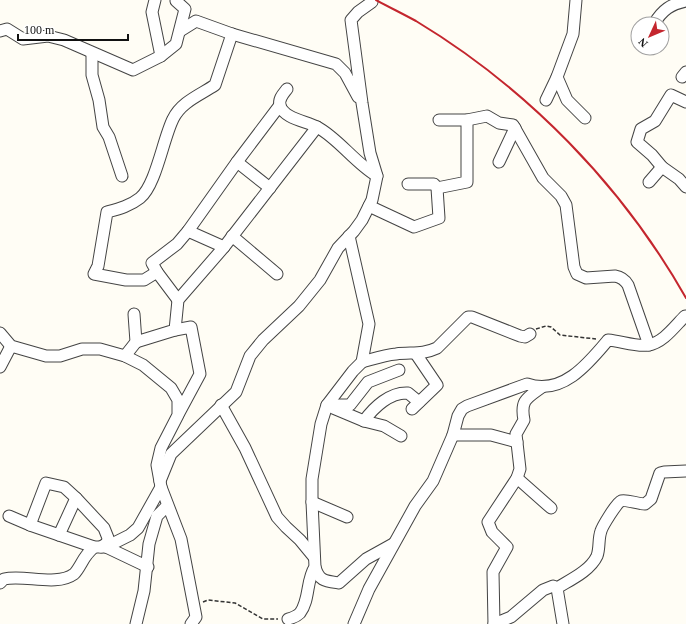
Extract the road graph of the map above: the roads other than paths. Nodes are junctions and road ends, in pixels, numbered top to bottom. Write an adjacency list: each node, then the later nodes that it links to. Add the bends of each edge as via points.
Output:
1 (155, 0): 11 (street, via 152,12)
2 (576, 0): 12 (street, via 573,34)
3 (176, 1): 8 (street, via 186,9)
4 (686, 1): 6 (street, via 673,4)
5 (372, 2): 16 (street, via 351,20)
6 (660, 16)
7 (0, 31): 10 (street, via 7,28 23,39 48,36 64,40)
8 (180, 31): 9 (street, via 196,21); 11 (street, via 176,44)
9 (232, 34): 16 (street, via 336,64 345,73); 38 (street, via 215,85 190,100 173,119 150,184 141,197 127,206 107,212 98,266 94,274 126,280 144,280)
10 (92, 53): 11 (street, via 133,70); 26 (street, via 92,75 103,127)
11 (161, 56)
12 (557, 77): 14 (street); 18 (street, via 567,100)
13 (287, 89): 17 (street, via 280,98)
14 (546, 100)
15 (686, 102): 25 (street, via 671,95 655,121 641,129 638,142)
16 (362, 103): 27 (street, via 370,153)
17 (280, 105): 21 (street, via 288,115); 23 (street)
18 (585, 118)
19 (439, 120): 20 (street)
20 (467, 120): 22 (street, via 487,116); 32 (street, via 467,182)
21 (317, 127): 27 (street); 31 (street)
22 (515, 128): 24 (street); 47 (street, via 543,178 561,196 566,205 577,274 586,278 619,276 625,280)
23 (237, 162): 31 (street); 34 (street)
24 (499, 162)
25 (662, 167): 28 (street); 30 (street, via 679,178)
26 (122, 176)
27 (377, 176): 33 (street)
28 (650, 182)
29 (408, 184): 32 (street, via 434,184)
30 (686, 187)
31 (270, 188): 35 (street)
32 (437, 188): 33 (street, via 439,218 414,227)
33 (369, 206): 36 (street)
34 (188, 231): 37 (street); 38 (street, via 177,244 152,263)
35 (232, 236): 37 (street); 39 (street)
36 (349, 236): 52 (street, via 369,324); 57 (street, via 299,306 250,356 236,392)
37 (224, 247): 40 (street)
38 (157, 272): 40 (street)
39 (277, 274)
40 (178, 300): 43 (street)
41 (134, 314): 46 (street)
42 (685, 316): 47 (street, via 664,337)
43 (175, 330): 46 (street); 59 (street, via 191,327 200,374)
44 (0, 333): 48 (street)
45 (530, 334): 49 (street, via 520,336 468,317 437,348)
46 (136, 342): 50 (street)
47 (649, 345): 56 (street, via 608,340 591,361 573,376)
48 (11, 346): 50 (street, via 46,356 60,356 82,349 100,349); 53 (street)
49 (416, 354): 51 (street, via 398,353); 60 (street, via 437,385 415,406 408,392 402,392 383,401)
50 (125, 356): 59 (street, via 143,366 171,388 178,400)
51 (376, 358): 52 (street); 55 (street)
52 (362, 362): 58 (street)
53 (0, 366)
54 (399, 370): 55 (street)
55 (382, 376): 58 (street, via 368,382 350,405)
56 (542, 387): 61 (street, via 527,384 467,406 458,416); 63 (street, via 525,400 522,409 524,420 516,434)
57 (221, 405): 66 (street, via 172,454); 77 (street, via 245,448 277,517 300,540)
58 (327, 405): 60 (street); 68 (street, via 321,424 312,479)
59 (178, 415): 66 (street, via 158,459)
60 (364, 421): 62 (street, via 384,426)
61 (453, 435): 63 (street, via 491,435); 75 (street, via 432,481)
62 (401, 436)
63 (517, 442): 65 (street, via 520,469)
64 (686, 471): 80 (street, via 660,473 650,499 645,504 619,501 601,530 597,557 580,574)
65 (517, 478): 70 (street); 85 (street, via 488,522 492,532 507,547 493,572)
66 (160, 484): 69 (street); 76 (street, via 138,528 130,535)
67 (76, 498): 73 (street, via 64,487 46,483); 74 (street); 76 (street, via 104,528 107,543)
68 (312, 502): 72 (street); 77 (street)
69 (167, 506): 78 (street, via 157,516 149,544); 83 (street, via 181,539 196,617)
70 (551, 508)
71 (9, 516): 73 (street)
72 (347, 517)
73 (30, 525): 74 (street)
74 (59, 535): 76 (street)
75 (393, 544): 77 (street, via 366,559 339,583 325,581 318,575); 84 (street, via 368,589)
76 (100, 547): 78 (street); 79 (street, via 86,556 75,572 68,577 43,580 11,577)
77 (315, 562): 81 (street, via 306,599 299,614)
78 (148, 567): 82 (street)
79 (0, 583)
80 (556, 588): 85 (street, via 546,588 511,617); 86 (street)
81 (288, 619)
82 (136, 624)
83 (191, 624)
84 (354, 624)
85 (494, 624)
86 (563, 624)

